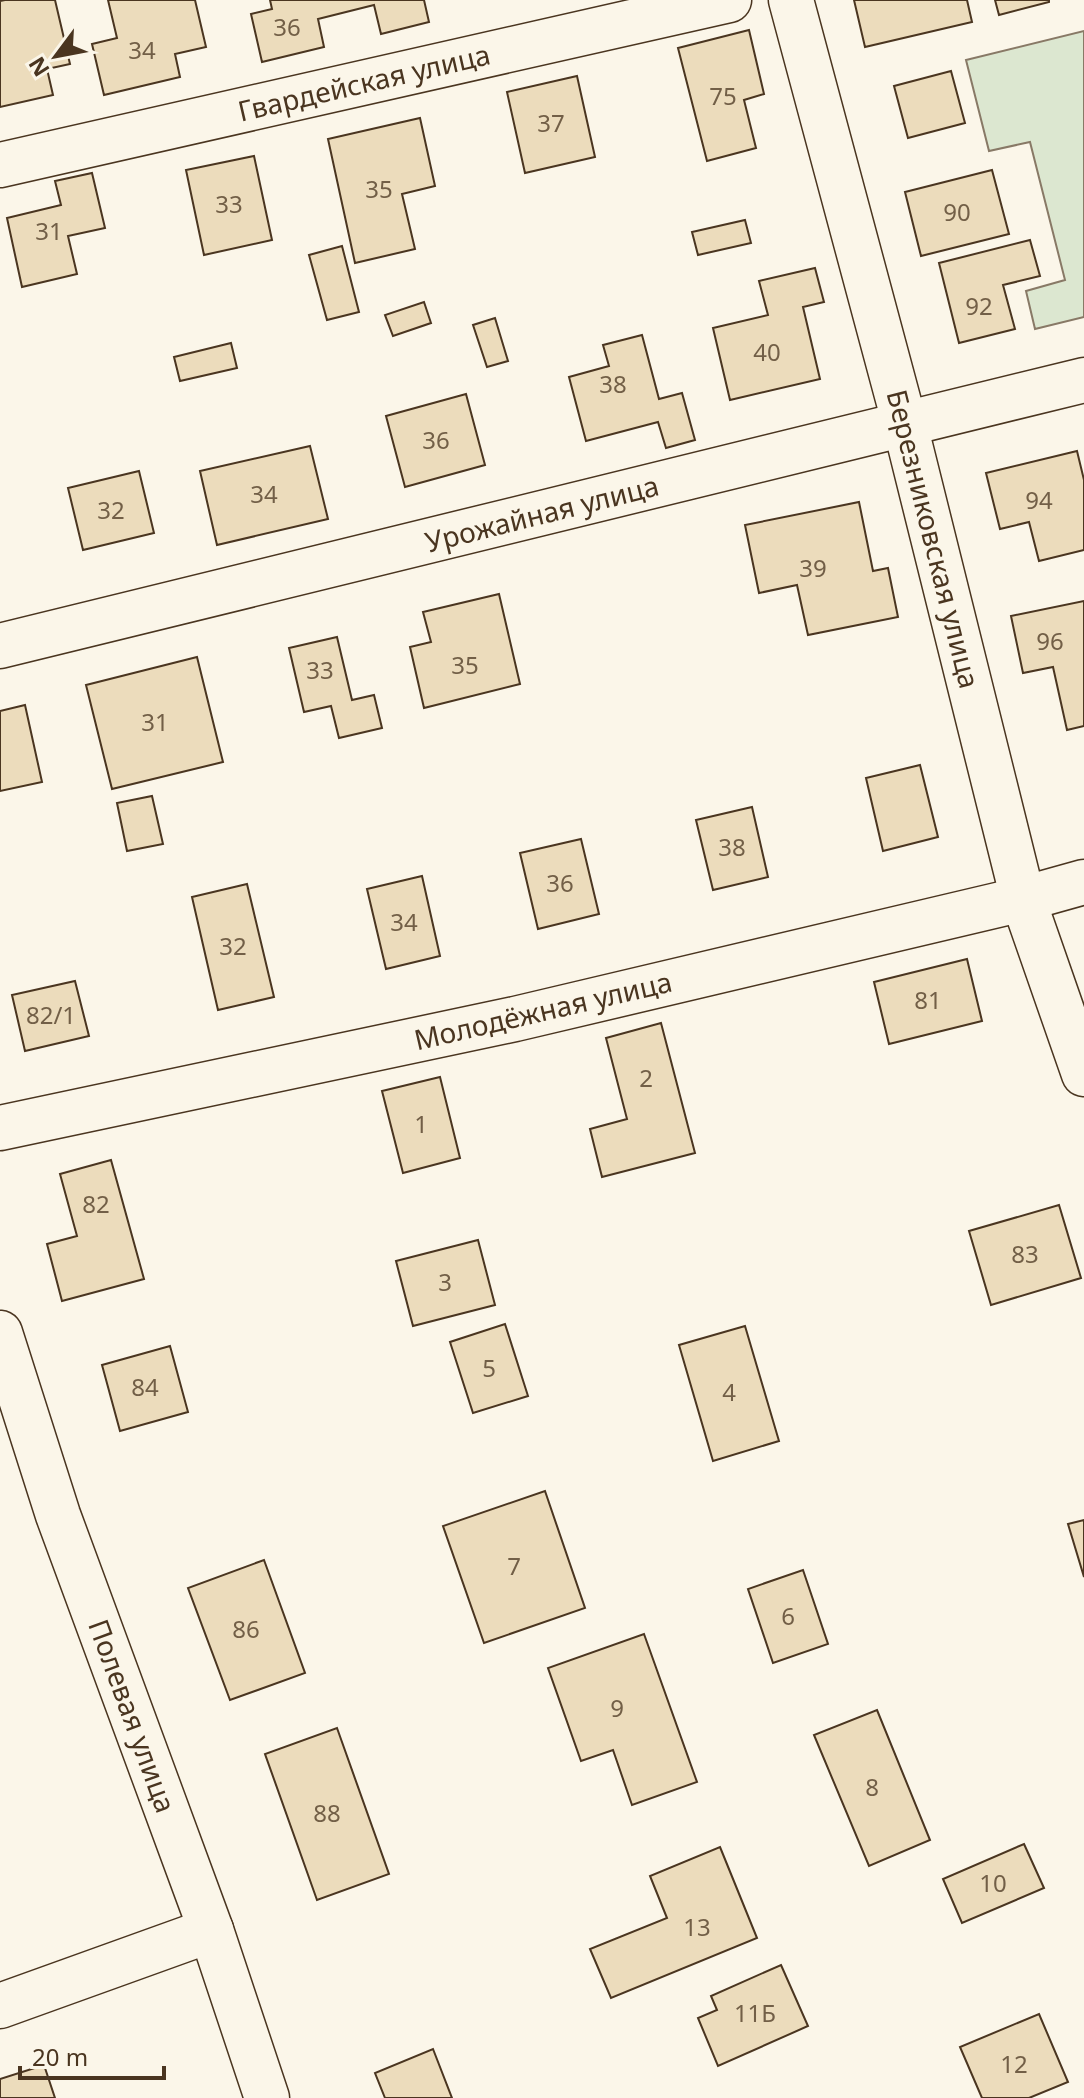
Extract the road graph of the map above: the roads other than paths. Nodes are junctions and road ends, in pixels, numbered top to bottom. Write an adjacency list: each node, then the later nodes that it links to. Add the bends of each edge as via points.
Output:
1 (729, 0): 3 (street, Гвардейская улица)
2 (791, 0): 5 (street, Березниковская улица)
3 (0, 165)
4 (1084, 380): 5 (street, Урожайная улица)
5 (905, 425): 6 (street, Урожайная улица); 8 (street, Березниковская улица)
6 (0, 646)
7 (1084, 882): 8 (street, Молодёжная улица)
8 (1023, 899): 9 (street, Березниковская улица); 10 (street, Молодёжная улица, via 515,1019)
9 (1084, 1074)
10 (0, 1128)
11 (0, 1333): 12 (street, Полевая улица, via 58,1515)
12 (211, 1930): 13 (street); 14 (street, Полевая улица)
13 (0, 2006)
14 (267, 2098)

